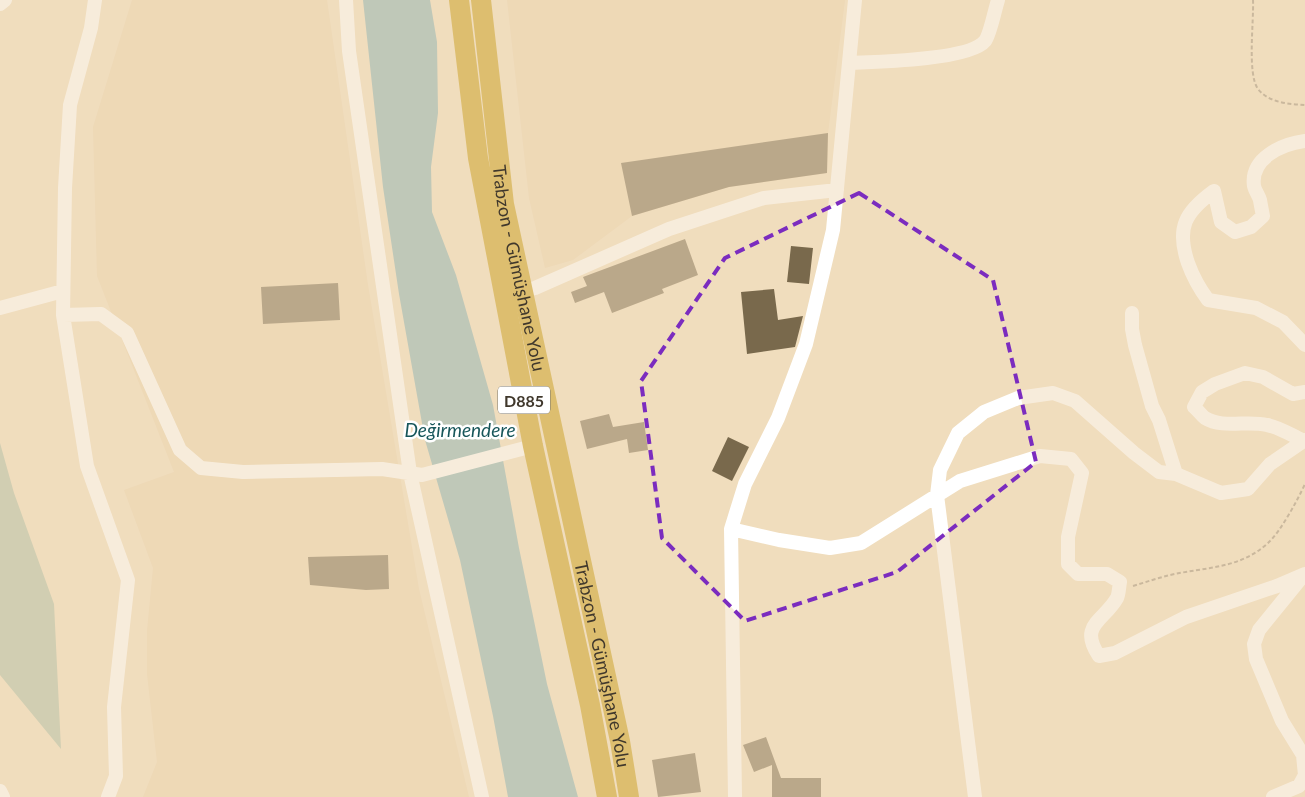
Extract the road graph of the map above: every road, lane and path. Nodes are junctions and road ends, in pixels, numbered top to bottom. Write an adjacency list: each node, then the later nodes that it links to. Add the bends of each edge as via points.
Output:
1 (5, 0): 9 (street)
2 (95, 0): 14 (street, via 91,28 70,105)
3 (346, 0): 23 (street, via 349,51)
4 (459, 0): 22 (highway, Trabzon - Gümüşhane Yolu / D885, via 478,158)
5 (481, 0): 15 (highway, Trabzon - Gümüşhane Yolu / D885, via 504,204)
6 (855, 0): 10 (street)
7 (998, 0): 10 (street, via 986,40 976,48 905,62)
8 (1253, 0): 11 (path, via 1252,58 1258,89 1271,99)
9 (0, 4)
10 (849, 63): 13 (street)
11 (1305, 105)
12 (1305, 141): 19 (street, via 1279,148 1265,157 1255,170 1254,186 1263,216 1251,227 1235,232 1221,222 1214,191 1191,212 1183,227 1182,243 1198,287 1208,300 1256,308 1283,322)
13 (837, 190): 15 (street, via 764,198 669,230); 27 (street, via 833,230 806,344 778,418 745,484)
14 (64, 291): 16 (street); 18 (street)
15 (523, 291): 35 (highway, Trabzon - Gümüşhane Yolu / D885, via 620,741)
16 (0, 308)
17 (1132, 313): 24 (street, via 1135,345)
18 (63, 315): 23 (street, via 101,314 127,333 180,450 201,468 243,472 382,469); 32 (street, via 87,466 128,580 114,708 116,776)
19 (1305, 345)
20 (1305, 392): 21 (street, via 1292,394 1263,377 1245,373 1202,392 1194,407 1205,418 1220,423 1269,425)
21 (1304, 440): 24 (street, via 1270,464 1248,489 1221,493)
22 (526, 448): 23 (street); 34 (highway, Trabzon - Gümüşhane Yolu / D885, via 586,686)
23 (416, 474): 33 (street)
24 (1176, 474): 26 (street, via 1159,472 1075,401 1053,393 1018,398 984,412 958,433 940,470)
25 (1305, 484): 29 (path, via 1294,508 1269,543 1251,554 1223,567 1172,575 1132,586)
26 (937, 495): 27 (street, via 861,543 830,548); 29 (street, via 960,481 1040,456 1071,459 1082,473 1068,537 1068,564 1078,574 1107,574 1120,582); 37 (street)
27 (731, 530): 36 (street)
28 (1305, 574): 29 (street, via 1186,616 1115,653 1099,656 1091,644 1092,627); 38 (street, via 1259,630 1254,644 1256,659 1282,721 1302,755 1305,775 1299,786)
29 (1118, 597)
30 (0, 791): 31 (street)
31 (3, 797)
32 (108, 797)
33 (482, 797)
34 (607, 797)
35 (629, 797)
36 (735, 797)
37 (975, 797)
38 (1273, 797)

